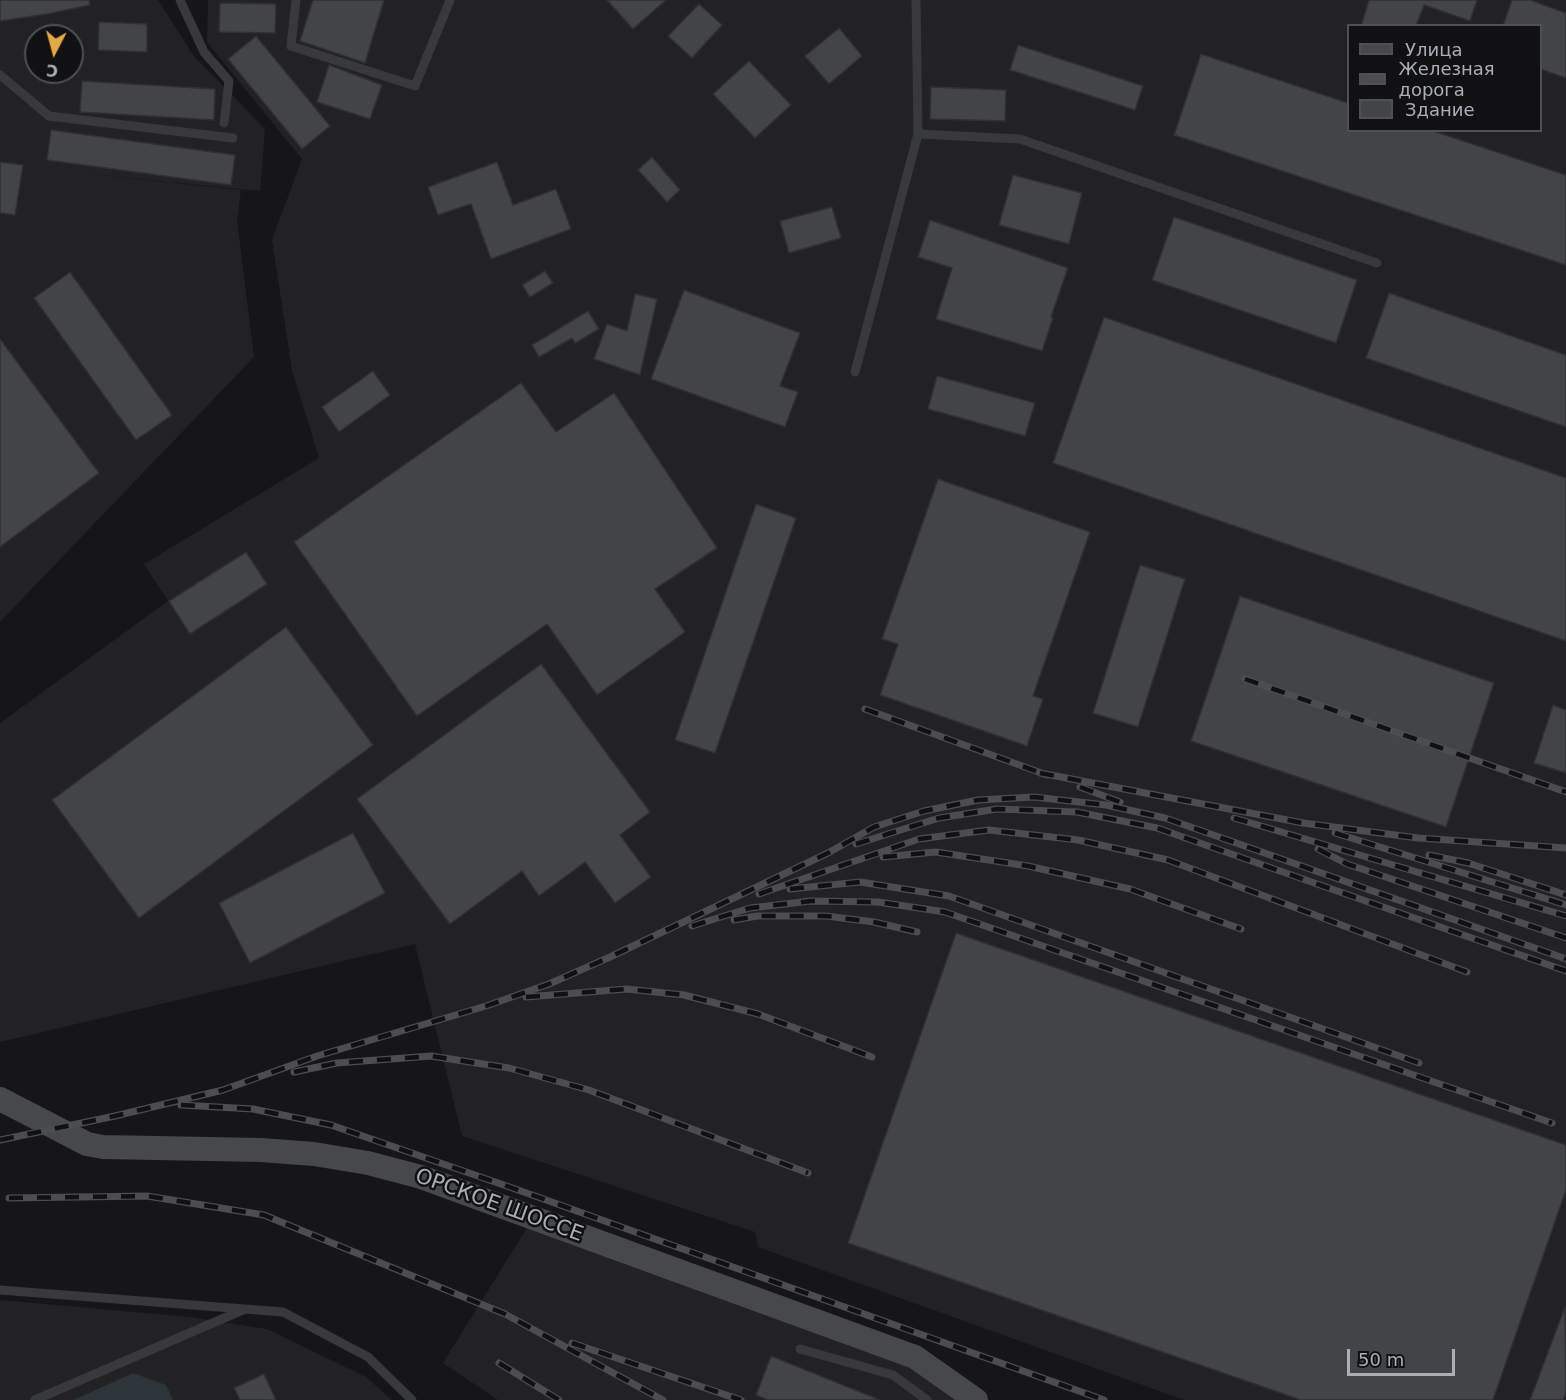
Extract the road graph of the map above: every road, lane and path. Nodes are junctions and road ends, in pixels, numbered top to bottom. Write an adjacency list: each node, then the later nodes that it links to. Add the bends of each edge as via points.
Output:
1 (180, 0): 6 (lane, via 204,52 229,81)
2 (296, 0): 3 (lane, via 291,46 415,86)
3 (450, 0)
4 (916, 0): 7 (lane)
5 (0, 75): 8 (lane, via 49,116)
6 (224, 123)
7 (918, 134): 9 (lane, via 1020,139); 10 (lane)
8 (233, 138)
9 (1377, 263)
10 (855, 372)
11 (0, 1100): 18 (street, ОРСКОЕ ШОССЕ, via 87,1144 103,1147 314,1154 421,1177 915,1357)
12 (0, 1290): 13 (lane)
13 (248, 1308): 15 (lane); 16 (lane, via 283,1312 368,1357)
14 (800, 1349): 17 (lane, via 893,1375)
15 (35, 1400)
16 (412, 1400)
17 (927, 1400)
18 (976, 1400)

